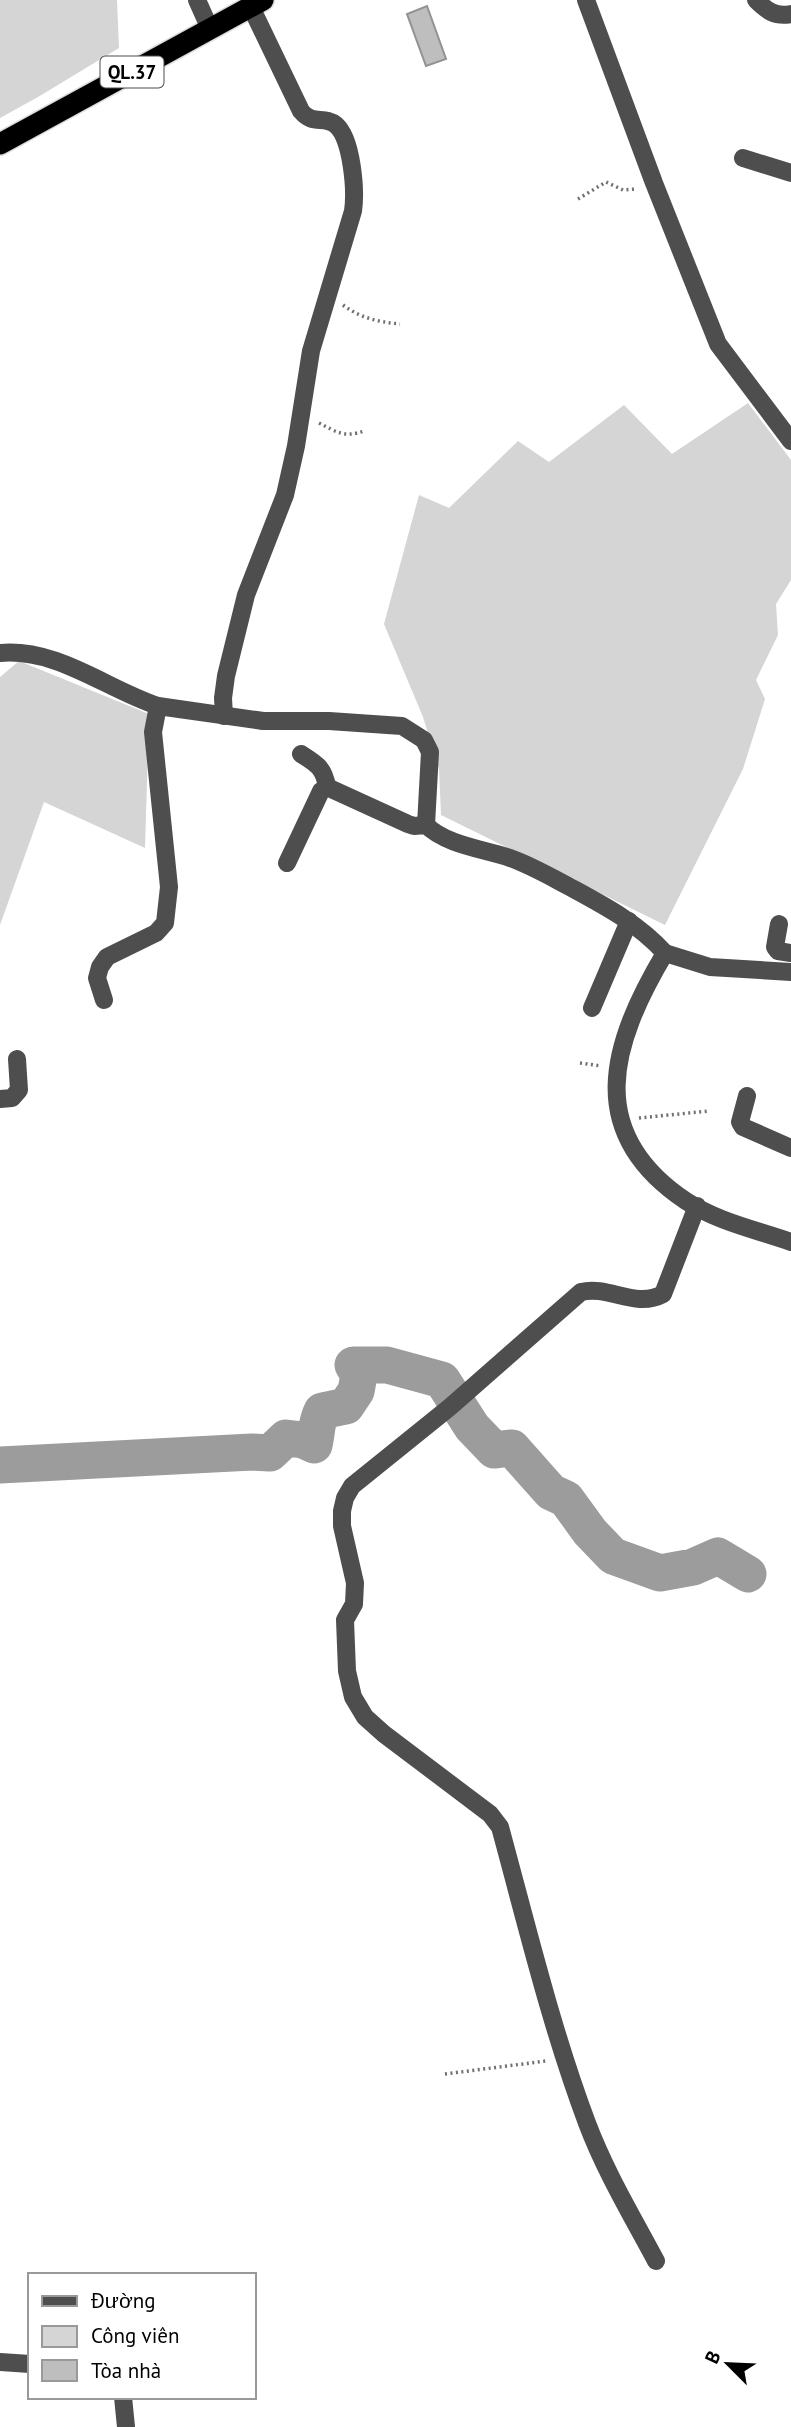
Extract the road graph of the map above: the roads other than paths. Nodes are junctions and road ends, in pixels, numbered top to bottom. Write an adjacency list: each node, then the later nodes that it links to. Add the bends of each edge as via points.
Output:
1 (197, 0): 6 (street)
2 (586, 0): 10 (street, via 718,344)
3 (756, 0): 5 (street, via 769,13)
4 (250, 4): 6 (highway, QL.37); 13 (street, via 301,111 313,121 336,125 343,136 355,197 311,351 285,495 246,595 226,676)
5 (791, 14)
6 (210, 29): 7 (highway, QL.37)
7 (0, 144)
8 (743, 158): 9 (street)
9 (791, 173)
10 (791, 441)
11 (0, 653): 12 (street, via 39,657 83,670)
12 (158, 706): 13 (street); 23 (street, via 153,732 169,887 165,923 156,933 107,957 97,978)
13 (224, 716): 16 (street, via 402,726 424,740 430,752)
14 (301, 754): 15 (street, via 318,764)
15 (327, 787): 16 (street, via 408,824); 17 (street)
16 (426, 825): 18 (street, via 449,839 526,864)
17 (287, 863)
18 (629, 921): 20 (street); 24 (street)
19 (779, 924): 21 (street, via 775,947)
20 (665, 953): 22 (street, via 710,967); 29 (street, via 624,1037 617,1068 620,1120 635,1154)
21 (791, 953)
22 (791, 972)
23 (104, 1000)
24 (592, 1008)
25 (17, 1059): 27 (street, via 19,1090 12,1098)
26 (747, 1096): 28 (street, via 740,1122 744,1127)
27 (0, 1099)
28 (791, 1148)
29 (697, 1206): 30 (street); 31 (street, via 663,1294 632,1300 594,1289 581,1292 352,1486 342,1511 355,1583 354,1604 345,1620 353,1697 365,1717 384,1734 490,1814 500,1827 587,2124)
30 (790, 1239)
31 (656, 2261)
32 (0, 2362): 33 (street)
33 (28, 2364)
34 (123, 2399): 35 (street)
35 (126, 2427)

